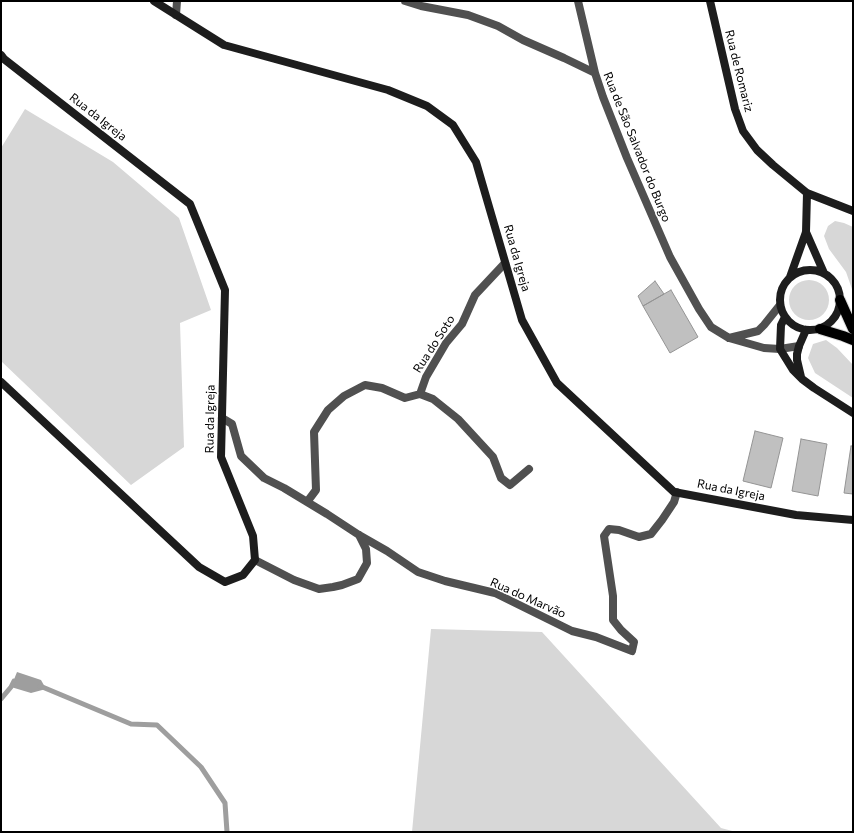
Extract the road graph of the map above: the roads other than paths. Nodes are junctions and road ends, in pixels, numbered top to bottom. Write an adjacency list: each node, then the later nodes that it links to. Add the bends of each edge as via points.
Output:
1 (154, 1): 6 (street, Rua da Igreja)
2 (177, 1): 6 (street)
3 (405, 1): 8 (street, Rua de São Salvador do Burgo, via 468,15 498,26)
4 (578, 1): 8 (street)
5 (710, 1): 9 (street, Rua de Romariz, via 735,109 743,131 757,150)
6 (176, 15): 12 (street, Rua da Igreja, via 224,45 388,90 427,106 453,125 476,162)
7 (1, 54): 29 (street, Rua da Igreja, via 4,59 190,204 224,290)
8 (595, 73): 21 (street, Rua de São Salvador do Burgo, via 626,158 670,257 711,327)
9 (807, 192): 10 (street, Rua de Romariz); 11 (street)
10 (853, 211)
11 (806, 232): 13 (street); 14 (street)
12 (505, 263): 27 (street, Rua do Soto, via 475,296 462,324 446,343 426,377); 31 (street, Rua da Igreja, via 522,320 557,383 674,492)
13 (824, 273): 14 (street, via 806,270); 15 (street, via 836,284)
14 (790, 277): 16 (street, via 780,295)
15 (840, 300): 18 (street, via 835,317); 19 (main road)
16 (780, 305): 17 (street); 21 (street, via 758,331)
17 (785, 317): 20 (street, via 797,327); 24 (street, via 781,325)
18 (820, 328): 20 (street); 22 (main road)
19 (853, 329)
20 (806, 330): 23 (street)
21 (729, 338): 24 (street, Rua de São Salvador do Burgo, via 764,348)
22 (853, 340)
23 (799, 346): 24 (street, Rua de São Salvador do Burgo); 25 (street, via 797,360)
24 (780, 349): 25 (street)
25 (802, 379): 28 (street)
26 (1, 382): 35 (street, via 199,568 225,582 243,575)
27 (420, 394): 30 (street, via 433,399 458,419 493,457 501,478 510,485); 32 (street, via 405,398 382,388 365,385 344,396 328,410 314,432 316,490)
28 (853, 413)
29 (222, 418): 32 (street, Rua do Marvão, via 232,424 241,456 264,478); 35 (street, Rua da Igreja, via 221,457 253,536)
30 (529, 469)
31 (677, 492): 33 (street, Rua da Igreja, via 796,515); 34 (street, Rua do Marvão, via 674,502 651,534 639,537 609,529 604,536 613,596 613,620 634,642 632,651 572,631 495,593 418,572)
32 (307, 502): 34 (street, Rua do Marvão)
33 (853, 520)
34 (359, 535): 35 (street, via 366,549 367,563 358,579 342,585 319,589 294,580)
35 (255, 560)

